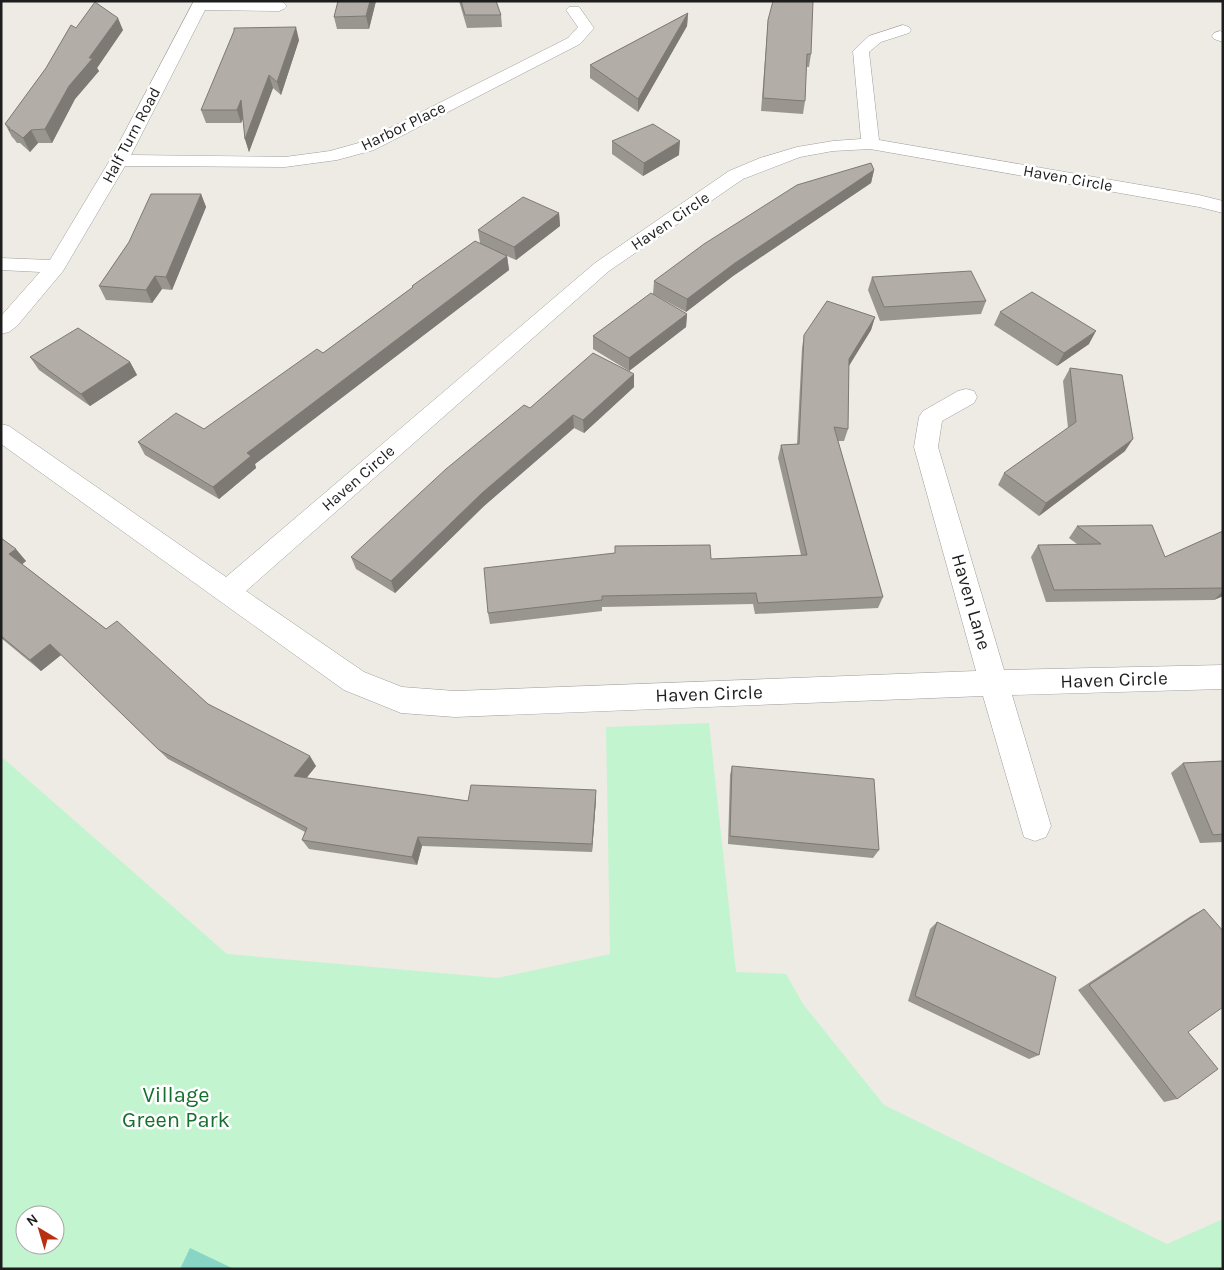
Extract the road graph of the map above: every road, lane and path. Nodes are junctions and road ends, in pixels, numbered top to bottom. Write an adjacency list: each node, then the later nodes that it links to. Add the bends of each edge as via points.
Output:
1 (201, 3): 2 (street); 6 (street, Half Turn Road)
2 (279, 6)
3 (574, 10): 6 (street, Harbor Place, via 586,28 574,41 368,146 331,156 285,162)
4 (903, 30): 5 (street, via 875,39 861,51)
5 (870, 144): 7 (street, Haven Circle); 13 (street, Haven Circle, via 797,152 736,175 602,267)
6 (119, 160): 9 (street, Half Turn Road)
7 (1223, 207)
8 (1, 264): 9 (street)
9 (56, 267): 10 (street, Half Turn Road)
10 (1, 327)
11 (966, 397): 15 (street, Haven Lane, via 931,417 926,447)
12 (1, 432): 13 (street, Haven Circle)
13 (228, 591): 15 (street, Haven Circle, via 354,681 401,700 455,704)
14 (1223, 677): 15 (street, Haven Circle)
15 (994, 683): 16 (street, Haven Lane)
16 (1035, 826)

